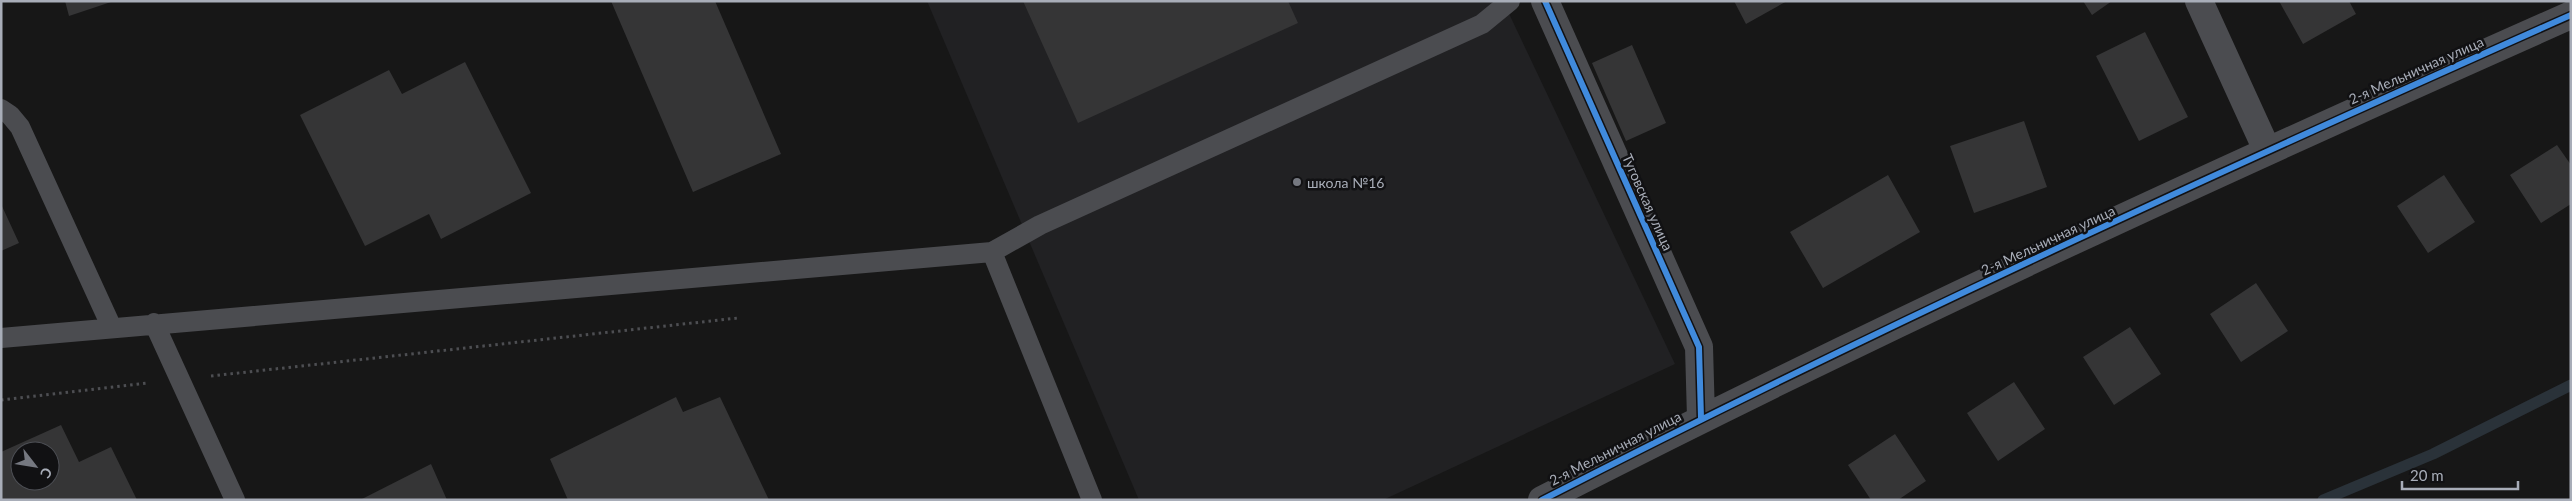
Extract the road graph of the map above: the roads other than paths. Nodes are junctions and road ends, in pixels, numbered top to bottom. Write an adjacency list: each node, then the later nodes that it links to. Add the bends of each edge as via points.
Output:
1 (1510, 1): 7 (lane, via 1482,24 1040,225)
2 (1545, 1): 11 (street, Туговская улица, via 1699,347)
3 (2199, 1): 6 (street)
4 (2571, 15): 6 (street, 2-я Мельничная улица)
5 (1, 110): 9 (lane, via 10,114 20,127)
6 (2267, 150): 11 (street, 2-я Мельничная улица)
7 (992, 252): 8 (lane); 13 (lane)
8 (154, 323): 9 (lane); 12 (lane)
9 (112, 328): 10 (lane)
10 (1, 338)
11 (1701, 418): 14 (street, 2-я Мельничная улица)
12 (235, 500)
13 (1092, 500)
14 (1542, 500)

